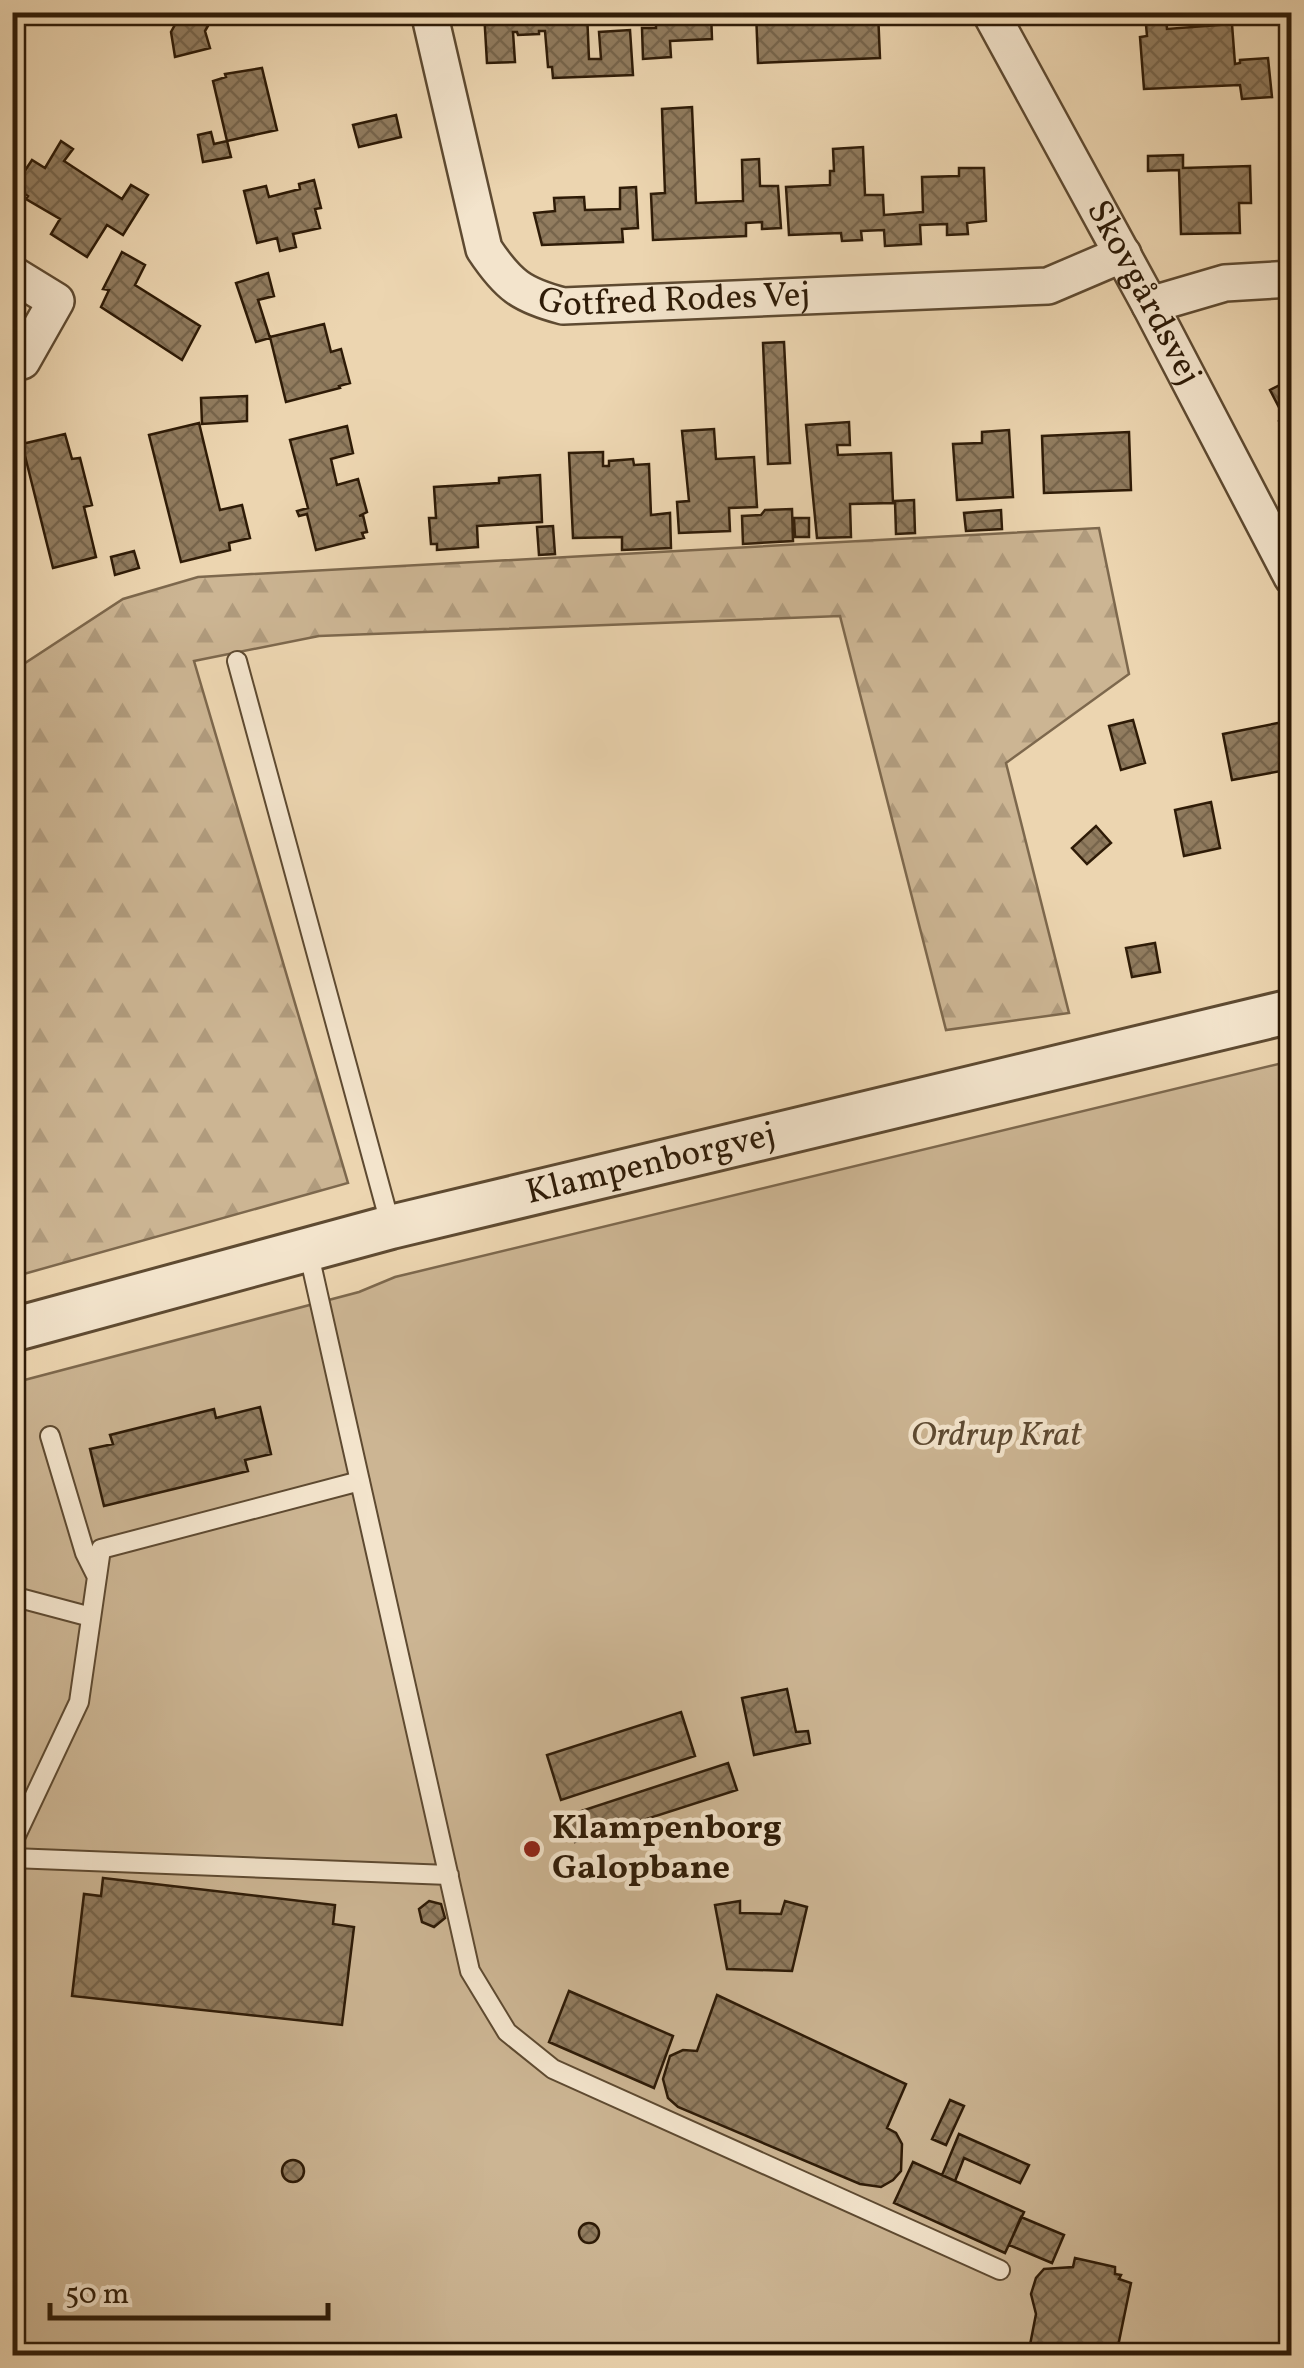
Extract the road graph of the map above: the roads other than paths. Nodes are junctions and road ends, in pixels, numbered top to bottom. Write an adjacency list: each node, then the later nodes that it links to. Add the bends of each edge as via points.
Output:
1 (429, 12): 3 (street, Gotfred Rodes Vej, via 484,249 505,280 531,298 563,306 1048,286)
2 (990, 12): 3 (street, Skovgårdsvej)
3 (1123, 254): 6 (street, Skovgårdsvej)
4 (12, 274): 7 (street, via 56,301)
5 (1292, 279): 6 (street, via 1225,283)
6 (1150, 305): 8 (street, Skovgårdsvej)
7 (22, 361)
8 (1292, 577)
9 (237, 662): 11 (lane)
10 (1292, 1011): 11 (street, Klampenborgvej)
11 (392, 1227): 12 (street, Klampenborgvej)
12 (308, 1250): 13 (street, Klampenborgvej); 15 (lane)
13 (12, 1330)
14 (50, 1436): 16 (lane)
15 (360, 1481): 16 (lane, via 101,1548); 21 (lane)
16 (97, 1577): 18 (lane)
17 (12, 1596): 18 (lane)
18 (91, 1617): 19 (lane, via 78,1702)
19 (12, 1844)
20 (12, 1858): 21 (lane)
21 (449, 1875): 22 (lane, via 470,1971 507,2032 552,2069)
22 (1000, 2270)
23 (12, 2352): 24 (lane)
24 (32, 2356)

